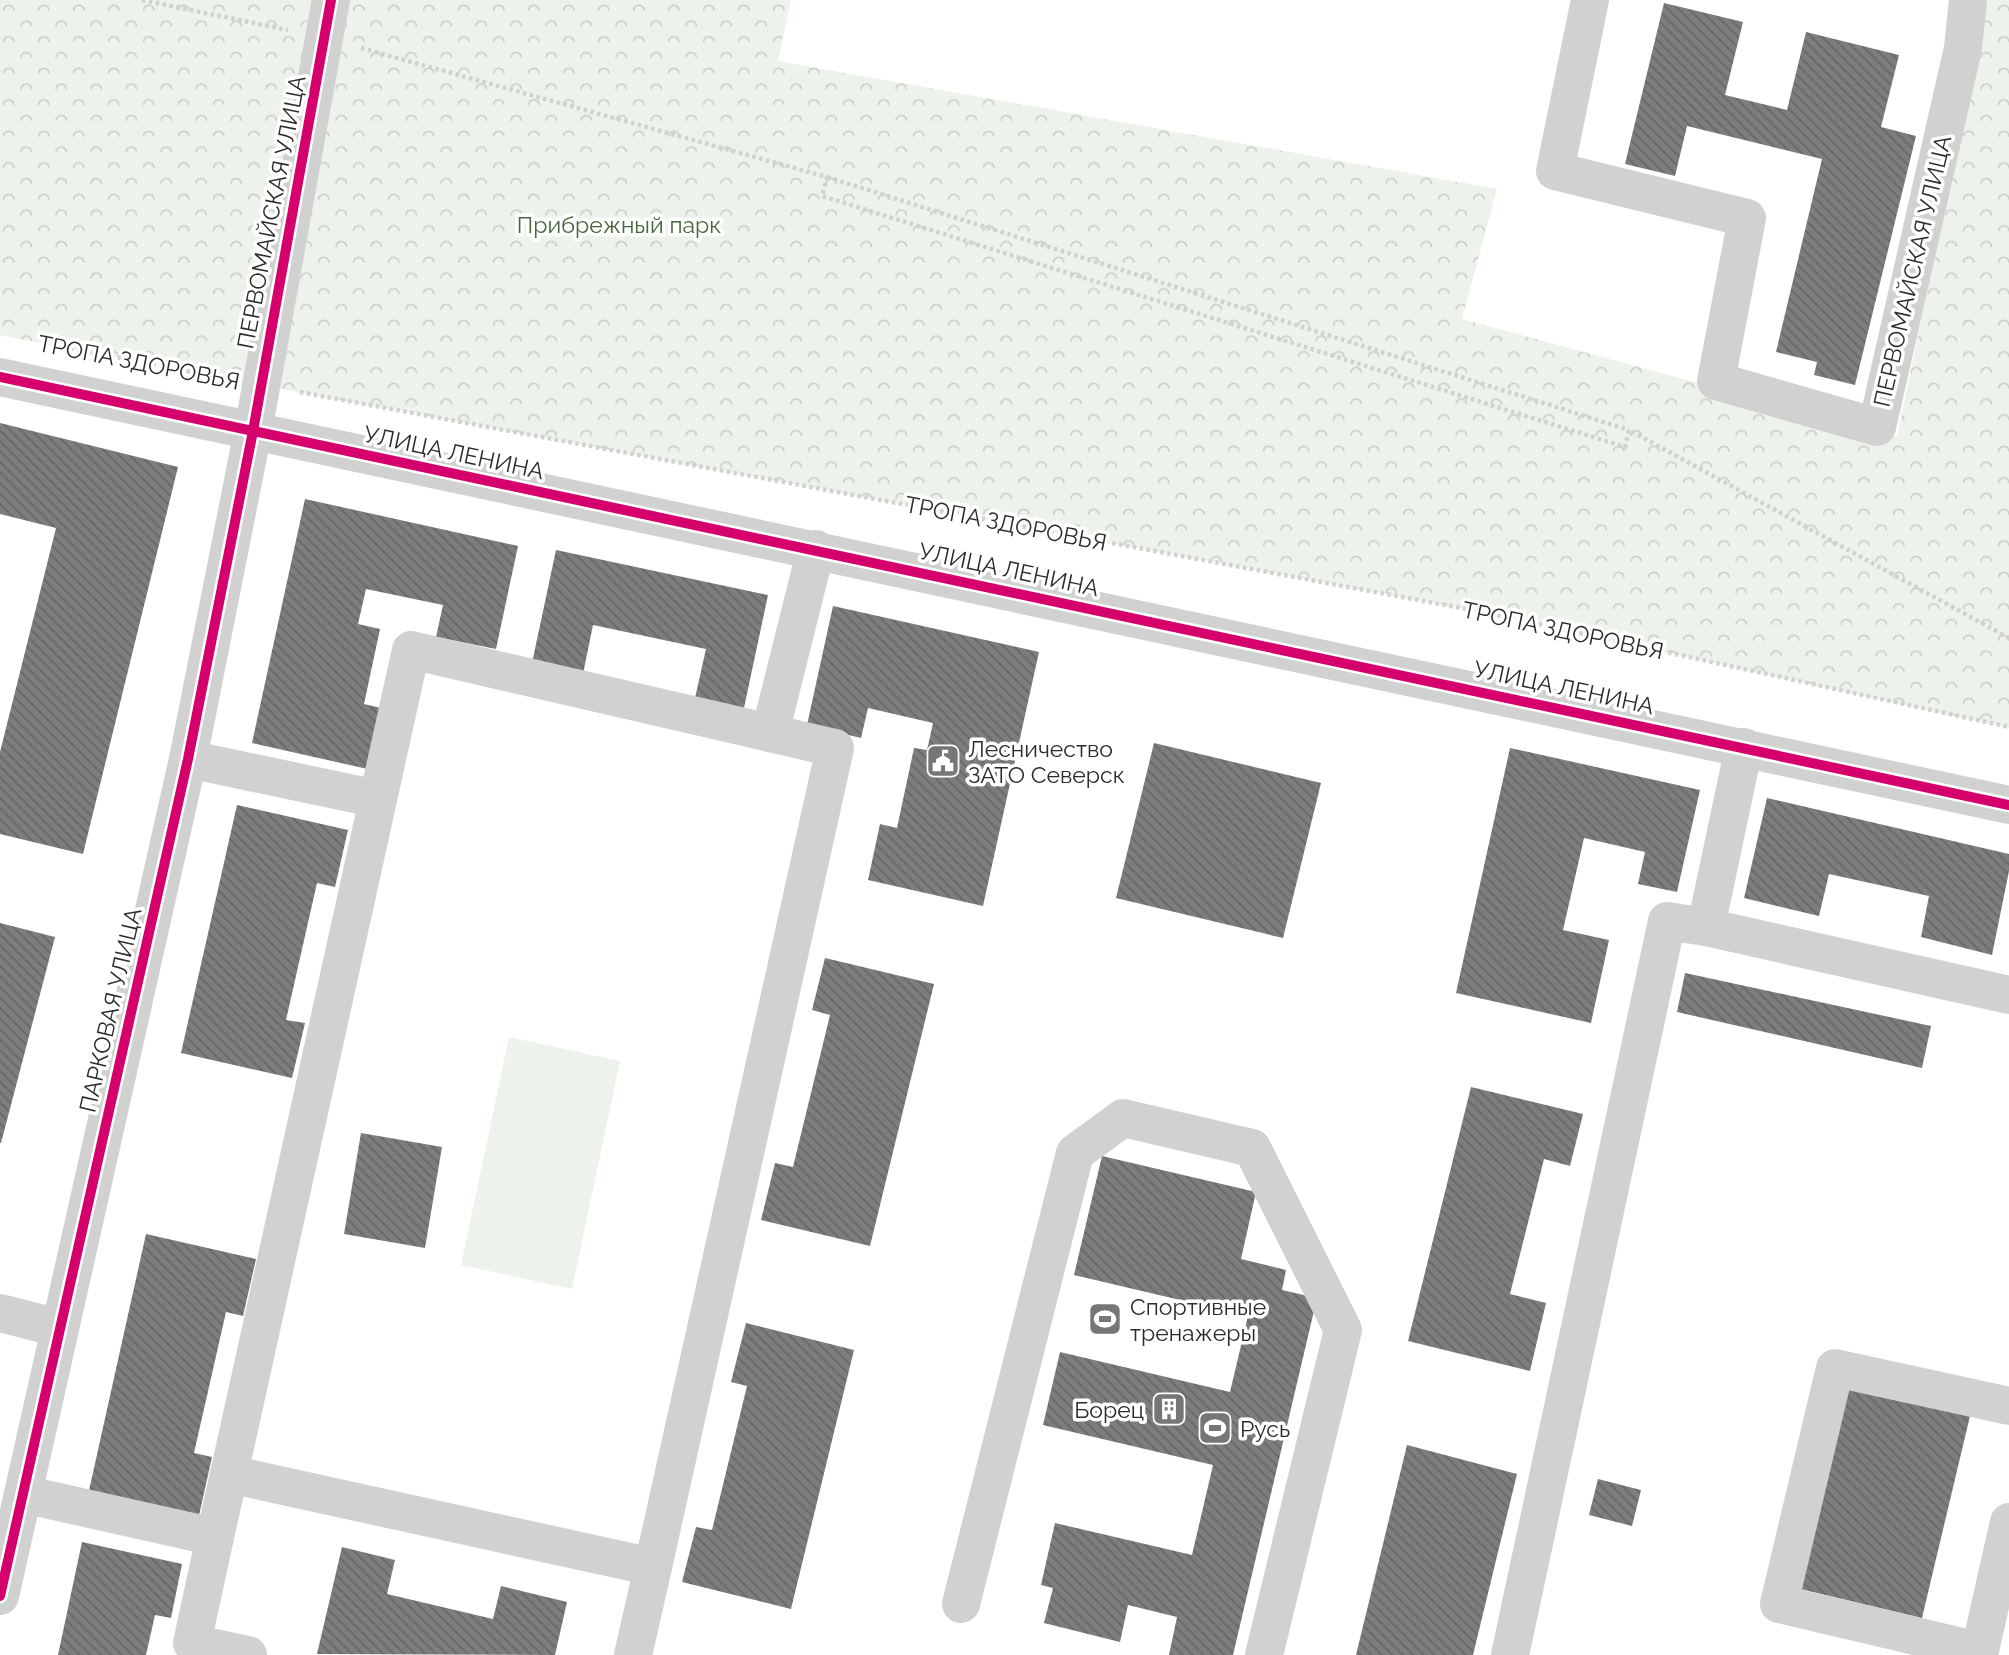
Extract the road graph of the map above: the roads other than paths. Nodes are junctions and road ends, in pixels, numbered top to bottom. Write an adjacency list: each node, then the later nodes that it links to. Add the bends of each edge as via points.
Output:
1 (331, 0): 5 (street, ПЕРВОМАЙСКАЯ УЛИЦА)
2 (1590, 0): 3 (street, ПЕРВОМАЙСКАЯ УЛИЦА, via 1555,171 1747,218 1716,381 1877,427 1963,48)
3 (1968, 0)
4 (0, 377): 5 (street, УЛИЦА ЛЕНИНА)
5 (253, 431): 6 (street, УЛИЦА ЛЕНИНА); 9 (street, ПАРКОВАЯ УЛИЦА)
6 (816, 550): 7 (street); 8 (street, УЛИЦА ЛЕНИНА)
7 (770, 733): 10 (street, via 411,650); 21 (street, via 835,748)
8 (1744, 747): 11 (street, УЛИЦА ЛЕНИНА); 12 (street)
9 (188, 759): 10 (street); 15 (street, ПАРКОВАЯ УЛИЦА)
10 (378, 799): 17 (street)
11 (2009, 805)
12 (1706, 927): 13 (street); 28 (street, via 1667,921)
13 (2009, 995)
14 (0, 1313): 15 (street)
15 (59, 1328): 18 (street, ПАРКОВАЯ УЛИЦА)
16 (2009, 1406): 24 (street, via 1835,1368 1779,1604)
17 (229, 1474): 20 (street); 21 (street)
18 (23, 1494): 20 (street); 22 (street, ПАРКОВАЯ УЛИЦА)
19 (2008, 1536): 24 (street)
20 (215, 1537): 25 (street, via 192,1643)
21 (653, 1567): 26 (street)
22 (0, 1596)
23 (961, 1604): 27 (street, via 1075,1153 1123,1118 1252,1148 1343,1330)
24 (1979, 1653)
25 (247, 1655)
26 (633, 1655)
27 (1264, 1655)
28 (1510, 1655)

